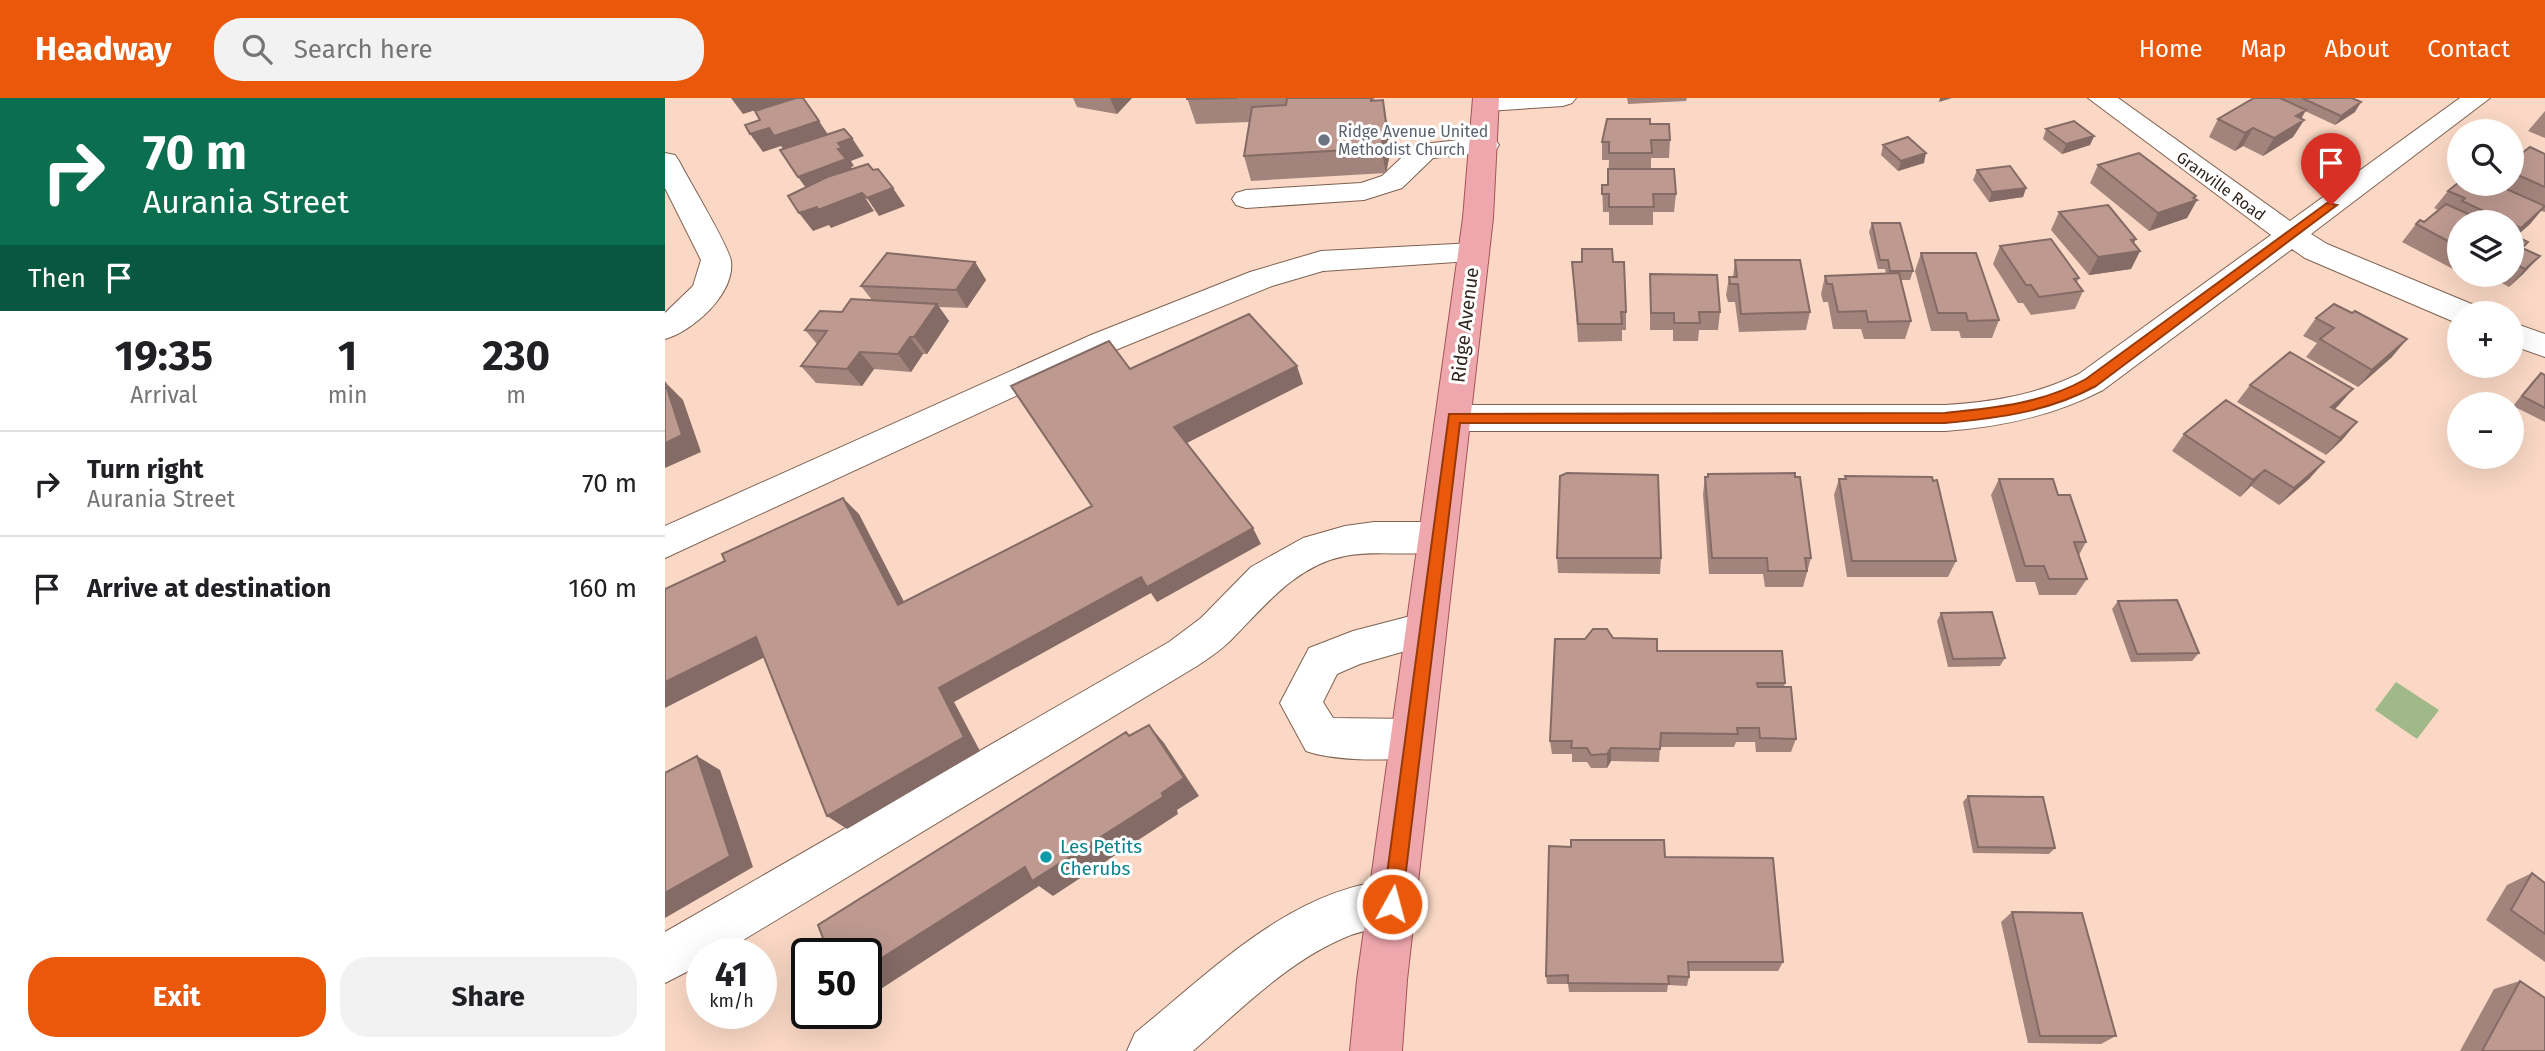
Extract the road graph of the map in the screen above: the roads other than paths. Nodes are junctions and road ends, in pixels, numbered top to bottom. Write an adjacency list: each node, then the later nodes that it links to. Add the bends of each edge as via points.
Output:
1 (1563, 98): 4 (street)
2 (2101, 98): 8 (street, Granville Road)
3 (2477, 98): 8 (street)
4 (1487, 101): 5 (main road, Ridge Avenue)
5 (1485, 145): 7 (street, via 1425,151 1392,182 1364,191); 9 (main road, Ridge Avenue)
6 (665, 161): 11 (street, via 716,260 715,274 697,303)
7 (1247, 199)
8 (2290, 236): 10 (street, Granville Road, via 2346,266); 14 (street, via 2091,382 2069,395 2014,412 1945,418)
9 (1474, 253): 14 (main road, Ridge Avenue); 16 (street, via 1321,261 1261,278 1102,343)
10 (2447, 307)
11 (665, 328)
12 (2524, 338): 13 (street)
13 (2545, 346)
14 (1454, 418): 15 (main road, Ridge Avenue)
15 (1438, 537): 17 (main road, Ridge Avenue); 20 (street, via 1345,541 1287,563 1183,654)
16 (665, 543)
17 (1426, 629): 18 (main road, Ridge Avenue); 18 (street, via 1353,648 1323,661 1301,703 1321,737)
18 (1413, 739): 19 (main road, Ridge Avenue)
19 (1392, 904): 21 (street, via 1331,918 1294,938); 22 (main road, Ridge Avenue)
20 (665, 959)
21 (1153, 1051)
22 (1376, 1051)

